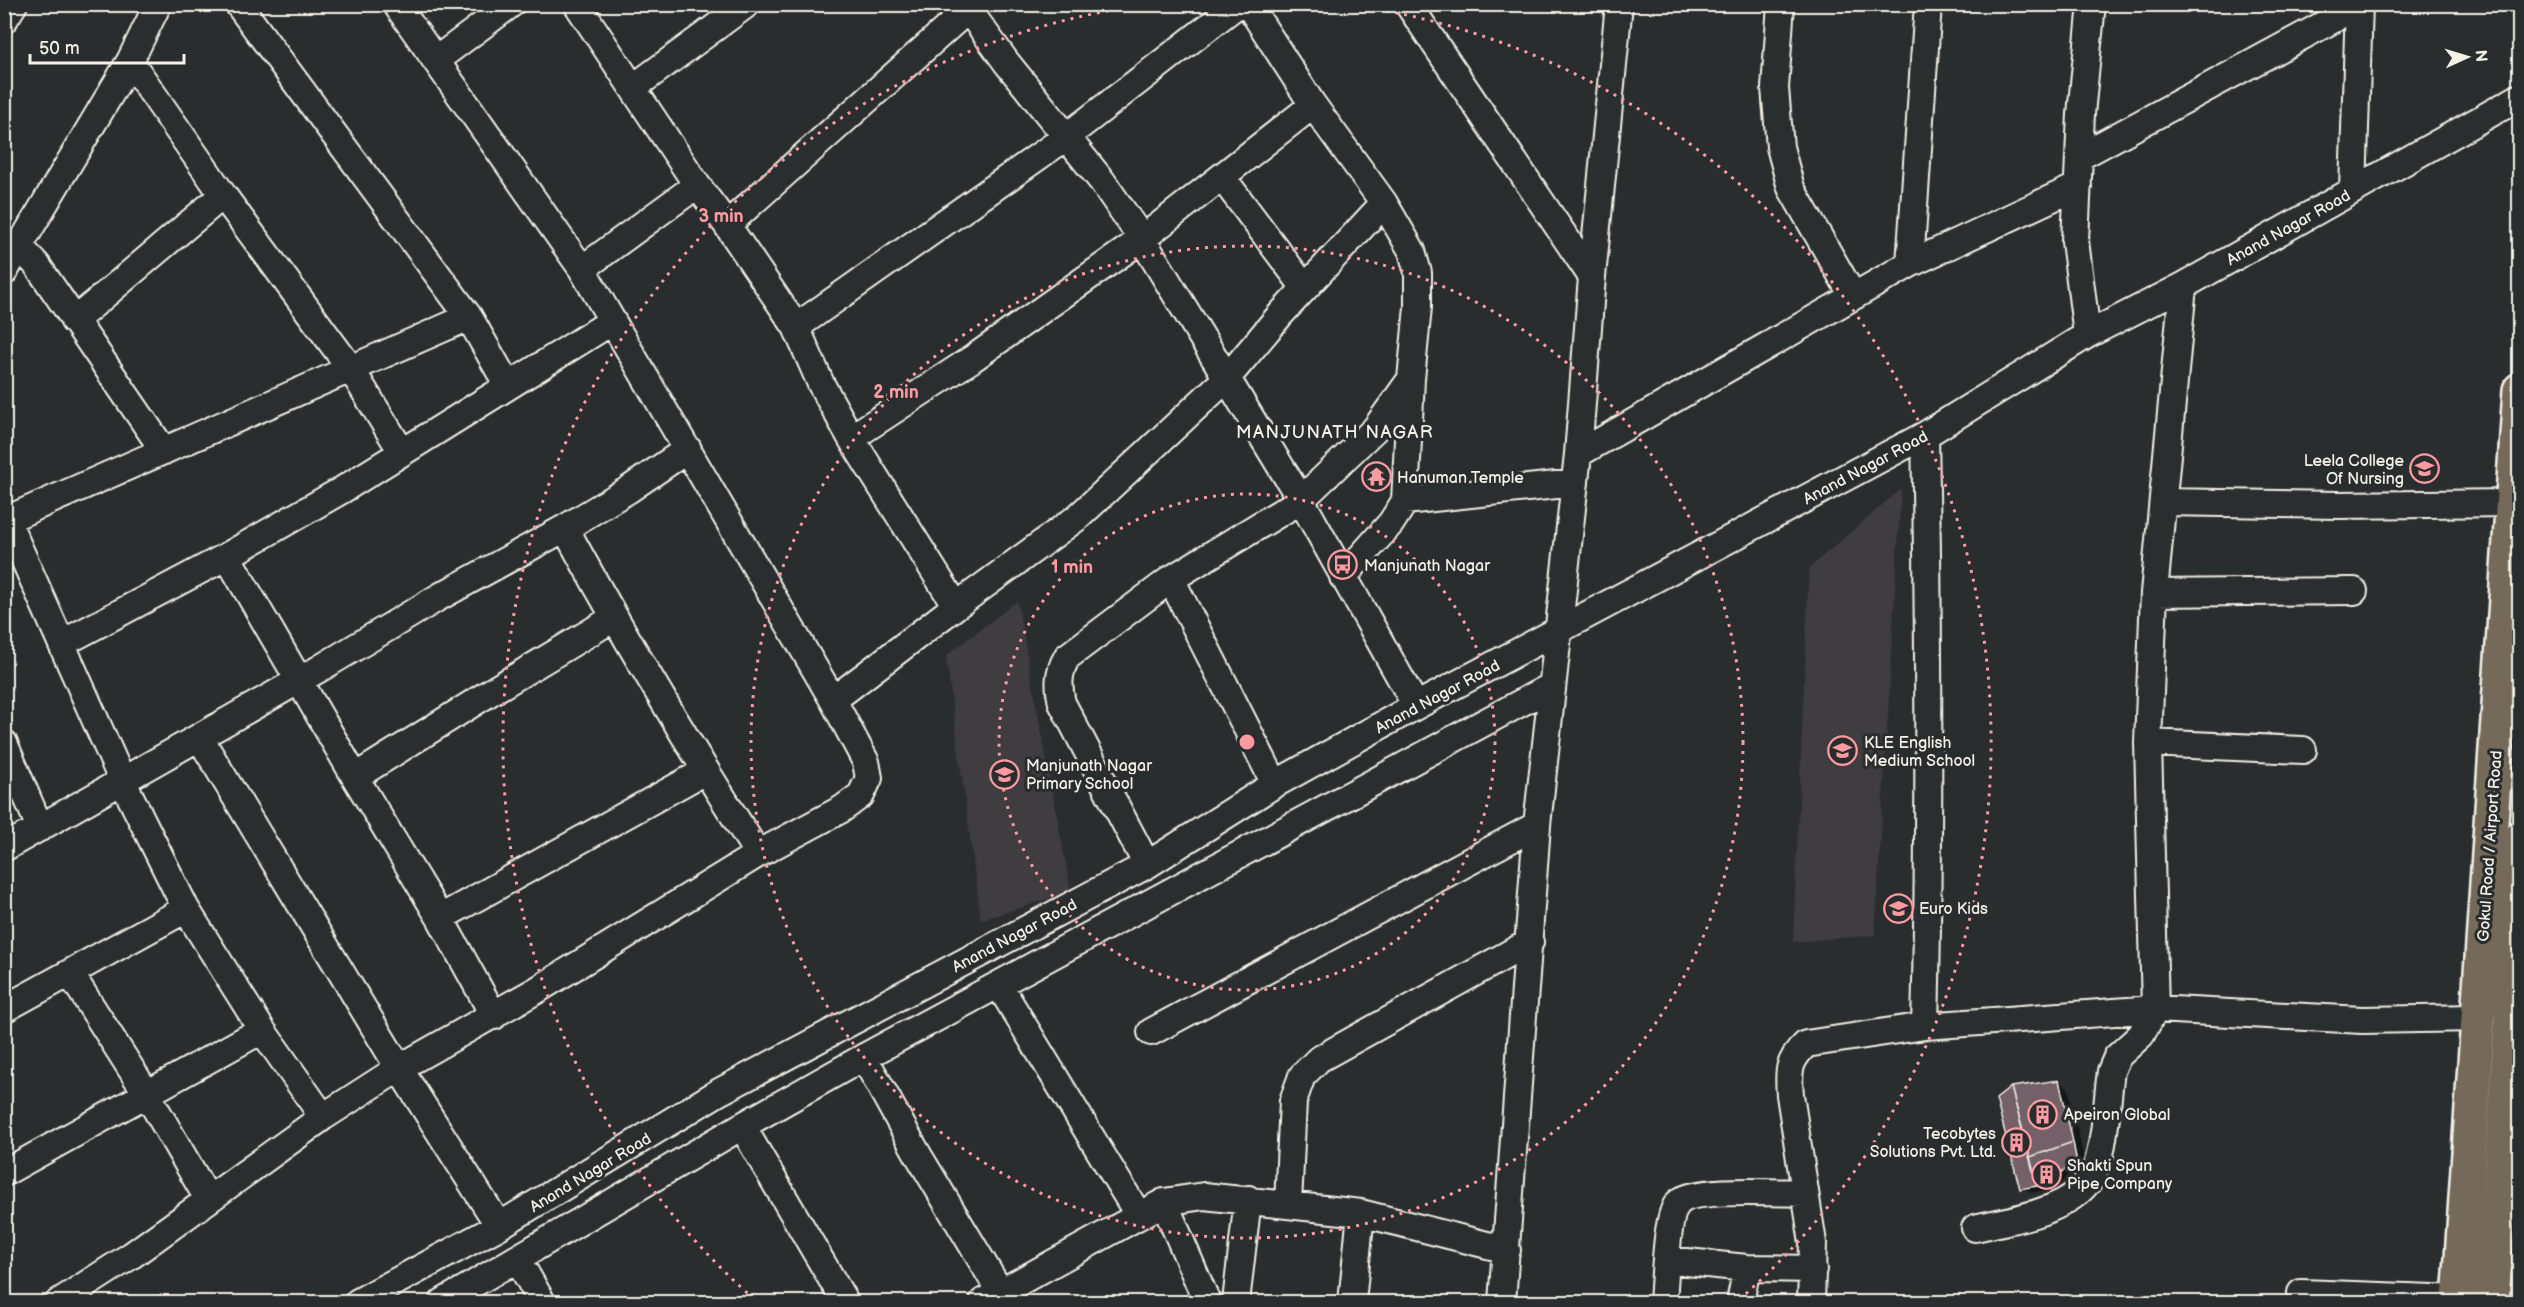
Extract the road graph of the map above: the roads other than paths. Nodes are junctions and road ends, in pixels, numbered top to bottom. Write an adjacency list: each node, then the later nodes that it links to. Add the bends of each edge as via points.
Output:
1 (158, 4): 20 (street)
2 (238, 4): 42 (street)
3 (396, 4): 19 (street)
4 (511, 4): 19 (street)
5 (577, 4): 21 (street)
6 (747, 4): 21 (street)
7 (1238, 4): 24 (street)
8 (1248, 4): 23 (street)
9 (1408, 4): 38 (street)
10 (1619, 4): 38 (street)
11 (1781, 4): 41 (street, via 1775,88 1780,147 1791,188)
12 (1928, 4): 35 (street)
13 (2092, 4): 25 (street)
14 (2352, 4): 25 (street, via 2334,19)
15 (2359, 4): 29 (street)
16 (13, 5): 18 (street)
17 (969, 6): 24 (street, via 1006,63); 32 (street)
18 (4, 20)
19 (436, 60): 36 (street)
20 (130, 61): 30 (street); 34 (street)
21 (634, 87): 27 (street)
22 (2520, 97): 29 (street, Anand Nagar Road)
23 (1313, 105): 26 (street); 31 (street)
24 (1066, 137): 33 (street); 45 (street)
25 (2079, 157): 28 (street)
26 (1222, 177): 33 (street); 40 (street)
27 (696, 185): 32 (street); 36 (street)
28 (2078, 186): 35 (street); 46 (street, via 2075,241)
29 (2353, 190): 39 (street, Anand Nagar Road)
30 (224, 195): 43 (street); 47 (street)
31 (1384, 203): 40 (street); 49 (street, via 1412,252 1418,273)
32 (727, 225): 45 (street)
33 (1142, 239): 48 (street); 53 (street, via 972,359)
34 (20, 247): 37 (street); 43 (street, via 37,265)
35 (1910, 264): 41 (street)
36 (582, 269): 44 (street)
37 (4, 272)
38 (1592, 277): 57 (street)
39 (2183, 286): 46 (street, Anand Nagar Road); 61 (street)
40 (1305, 288): 48 (street)
41 (1853, 296): 57 (street)
42 (469, 317): 47 (street); 50 (street)
43 (74, 321): 55 (street)
44 (611, 321): 50 (street); 54 (street)
45 (796, 327): 53 (street)
46 (2087, 335): 52 (street, Anand Nagar Road)
47 (351, 369): 55 (street); 56 (street)
48 (1227, 378): 59 (street); 71 (street, via 1078,517)
49 (1411, 379): 59 (street, via 1375,429); 60 (street)
50 (508, 386): 56 (street)
51 (2520, 390): 62 (main road, Gokul Road / Airport Road)
52 (1925, 435): 73 (street, Anand Nagar Road); 103 (street, via 1930,646)
53 (851, 438): 71 (street)
54 (688, 449): 64 (street); 77 (street)
55 (164, 451): 63 (street)
56 (402, 452): 65 (street)
57 (1578, 454): 58 (street)
58 (1575, 483): 60 (street); 73 (street)
59 (1301, 500): 67 (street); 68 (street)
60 (1405, 501): 67 (street, via 1391,524)
61 (2163, 501): 62 (street); 70 (street)
62 (2512, 503): 66 (main road, Gokul Road / Airport Road)
63 (6, 517): 74 (street)
64 (565, 528): 72 (street); 75 (street)
65 (228, 556): 74 (street); 75 (street)
66 (2513, 573): 101 (main road, Gokul Road / Airport Road)
67 (1343, 577): 78 (street)
68 (1171, 579): 86 (street); 92 (street, via 1067,657 1059,670 1062,703)
69 (2354, 591): 70 (street)
70 (2154, 593): 81 (street)
71 (956, 606): 77 (street)
72 (614, 618): 83 (street); 84 (street)
73 (1558, 630): 76 (street); 78 (street, Anand Nagar Road)
74 (63, 643): 85 (street)
75 (298, 681): 79 (street); 84 (street)
76 (1552, 686): 87 (street); 97 (street)
77 (833, 700): 91 (street, via 866,762 869,778 861,795)
78 (1416, 706): 86 (street, Anand Nagar Road)
79 (200, 738): 85 (street); 107 (street)
80 (4, 743): 88 (street)
81 (2148, 743): 82 (street); 99 (street)
82 (2303, 750)
83 (705, 771): 91 (street); 94 (street)
84 (355, 777): 94 (street)
85 (122, 780): 88 (street); 93 (street)
86 (1275, 784): 92 (street, Anand Nagar Road)
87 (1537, 825): 95 (street); 105 (street)
88 (40, 828): 90 (street)
89 (2520, 838): 102 (main road, Gokul Road / Airport Road)
90 (4, 848)
91 (758, 854): 100 (street)
92 (1147, 865): 119 (street, Anand Nagar Road, via 719,1092)
93 (186, 909): 96 (street); 104 (street)
94 (441, 918): 100 (street)
95 (1530, 942): 116 (street, via 1319,1059 1302,1076 1293,1101); 121 (street)
96 (70, 973): 98 (street); 108 (street)
97 (999, 984): 106 (street); 118 (street)
98 (4, 1009)
99 (2156, 1009): 101 (street, via 2362,1020); 103 (street); 120 (street, via 2141,1035 2117,1057 2111,1071 2098,1163 2080,1191 2037,1213)
100 (494, 1016): 107 (street)
101 (2478, 1018): 128 (main road, Gokul Road / Airport Road)
102 (2515, 1022): 141 (main road, Gokul Road / Airport Road)
103 (1925, 1026): 112 (street, via 1806,1044 1794,1056 1788,1073)
104 (262, 1030): 108 (street); 109 (street)
105 (1151, 1032)
106 (864, 1057): 110 (street); 127 (street)
107 (399, 1068): 109 (street); 119 (street)
108 (147, 1094): 111 (street); 113 (street)
109 (323, 1116): 113 (street)
110 (742, 1126): 122 (street); 133 (street)
111 (4, 1173)
112 (1805, 1193): 123 (street, via 1687,1196 1677,1203 1670,1220); 125 (street)
113 (208, 1199): 129 (street)
114 (1248, 1199): 115 (street, via 1204,1196); 116 (street); 135 (street)
115 (1164, 1202): 118 (street); 134 (street)
116 (1288, 1204): 117 (street)
117 (1361, 1213): 121 (street); 136 (street)
118 (1139, 1216): 127 (street)
119 (500, 1226): 130 (street, Anand Nagar Road)
120 (1975, 1228)
121 (1507, 1250): 137 (street)
122 (518, 1260): 131 (street); 132 (street)
123 (1667, 1260): 124 (street); 138 (street)
124 (1747, 1268): 125 (street); 139 (street)
125 (1813, 1269): 140 (street)
126 (2301, 1293): 128 (street)
127 (992, 1298)
128 (2460, 1301)
129 (59, 1302)
130 (358, 1302)
131 (443, 1302)
132 (542, 1302)
133 (845, 1302)
134 (1207, 1302)
135 (1236, 1302)
136 (1352, 1302)
137 (1502, 1302)
138 (1664, 1302)
139 (1740, 1302)
140 (1811, 1302)
141 (2492, 1302)

